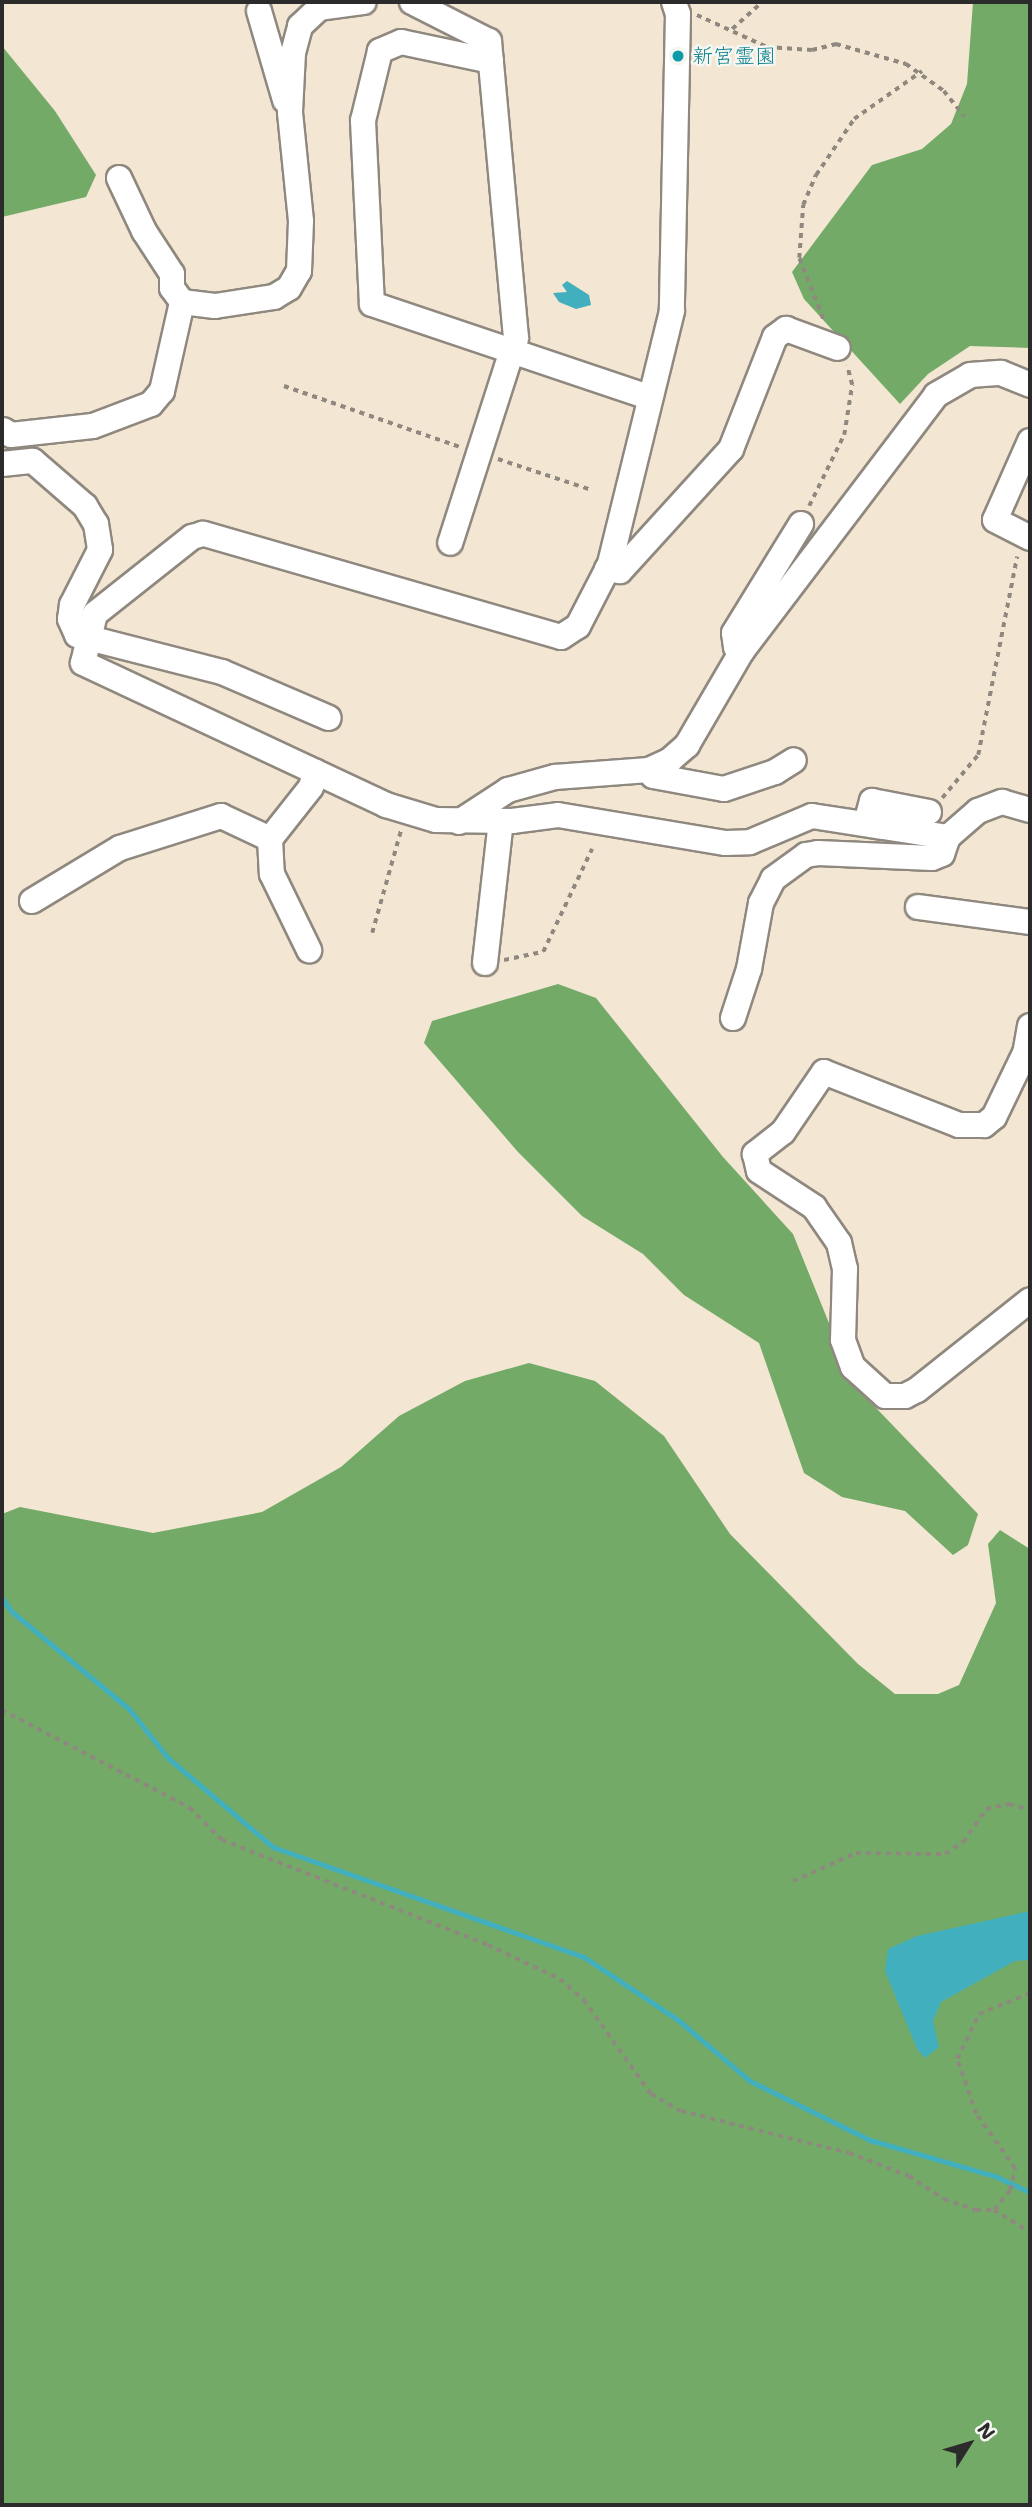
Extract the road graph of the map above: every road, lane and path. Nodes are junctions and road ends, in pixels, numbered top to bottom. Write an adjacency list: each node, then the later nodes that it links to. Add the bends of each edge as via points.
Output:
1 (363, 2): 9 (street, via 319,8 300,26)
2 (412, 2): 7 (street, via 483,35)
3 (762, 2): 6 (path)
4 (676, 8): 6 (path); 17 (street, via 673,311)
5 (259, 11): 9 (street, via 282,95)
6 (732, 29): 8 (path, via 768,47 812,50 836,44 867,50)
7 (491, 61): 14 (street); 14 (street, via 401,42 380,51 363,121 372,304)
8 (922, 71): 10 (path); 13 (path, via 854,119 816,175 803,205 799,258 806,285)
9 (290, 108): 12 (street, via 301,222 299,271 289,288 274,297 215,306)
10 (965, 117)
11 (119, 178): 12 (street)
12 (182, 302): 18 (street, via 162,391 151,404 93,426 10,435)
13 (838, 348): 23 (path, via 852,385 851,411); 26 (street, via 786,329 775,337 731,449 620,571)
14 (514, 352): 17 (street); 20 (street)
15 (1030, 385): 28 (street, via 1001,373 970,374 936,395)
16 (284, 386): 20 (path)
17 (648, 397): 26 (street)
18 (3, 430)
19 (1030, 441): 25 (street, via 995,520)
20 (480, 454): 22 (path); 24 (street)
21 (2, 464): 27 (street, via 33,461 85,506 96,524 100,550 72,605 70,619 77,635)
22 (592, 490)
23 (801, 524): 28 (street, via 734,633 736,647)
24 (450, 543)
25 (1023, 547): 35 (path, via 978,755)
26 (607, 569): 27 (street, via 578,626 561,637 203,534 192,537 95,614)
27 (87, 639): 29 (street, via 222,672); 32 (street, via 83,663)
28 (742, 651): 31 (street, via 687,746)
29 (329, 718)
30 (794, 760): 31 (street, via 775,772 724,789 653,776)
31 (649, 770): 37 (street, via 555,777 508,790)
32 (315, 772): 34 (street); 40 (street, via 310,787)
33 (1030, 810): 39 (street, via 1002,802 978,811)
34 (407, 811): 37 (street); 45 (path)
35 (929, 812): 38 (street, via 872,801)
36 (501, 821): 37 (street); 38 (street, via 558,815 598,818 726,843 750,842 812,816); 47 (street)
37 (459, 822)
38 (866, 823): 39 (street)
39 (948, 837): 48 (street, via 942,854 932,858 818,853 806,855 773,878 761,903 749,969)
40 (270, 839): 42 (street, via 221,816 120,848); 46 (street, via 272,874)
41 (592, 849): 47 (path, via 543,952)
42 (32, 901)
43 (918, 907): 44 (street)
44 (1030, 922)
45 (372, 933)
46 (309, 950)
47 (485, 964)
48 (733, 1018)
49 (1030, 1026): 50 (street, via 1025,1054 994,1117 984,1125 959,1125 824,1072 783,1132 755,1154 759,1171 814,1207 839,1243 845,1269 843,1340 853,1367 885,1396 905,1396 917,1390)
50 (1030, 1300)
51 (2, 1710): 55 (path, via 190,1808 222,1840 488,1945 560,1979 584,2000 651,2094 681,2111 837,2149 909,2176 944,2199 976,2210)
52 (1030, 1810): 53 (path, via 1009,1804 986,1809 963,1842 945,1854 856,1853)
53 (793, 1881)
54 (1030, 1993): 55 (path, via 979,2014 957,2059 976,2114 1015,2169 1010,2190)
55 (994, 2210): 56 (path)
56 (1030, 2232)

